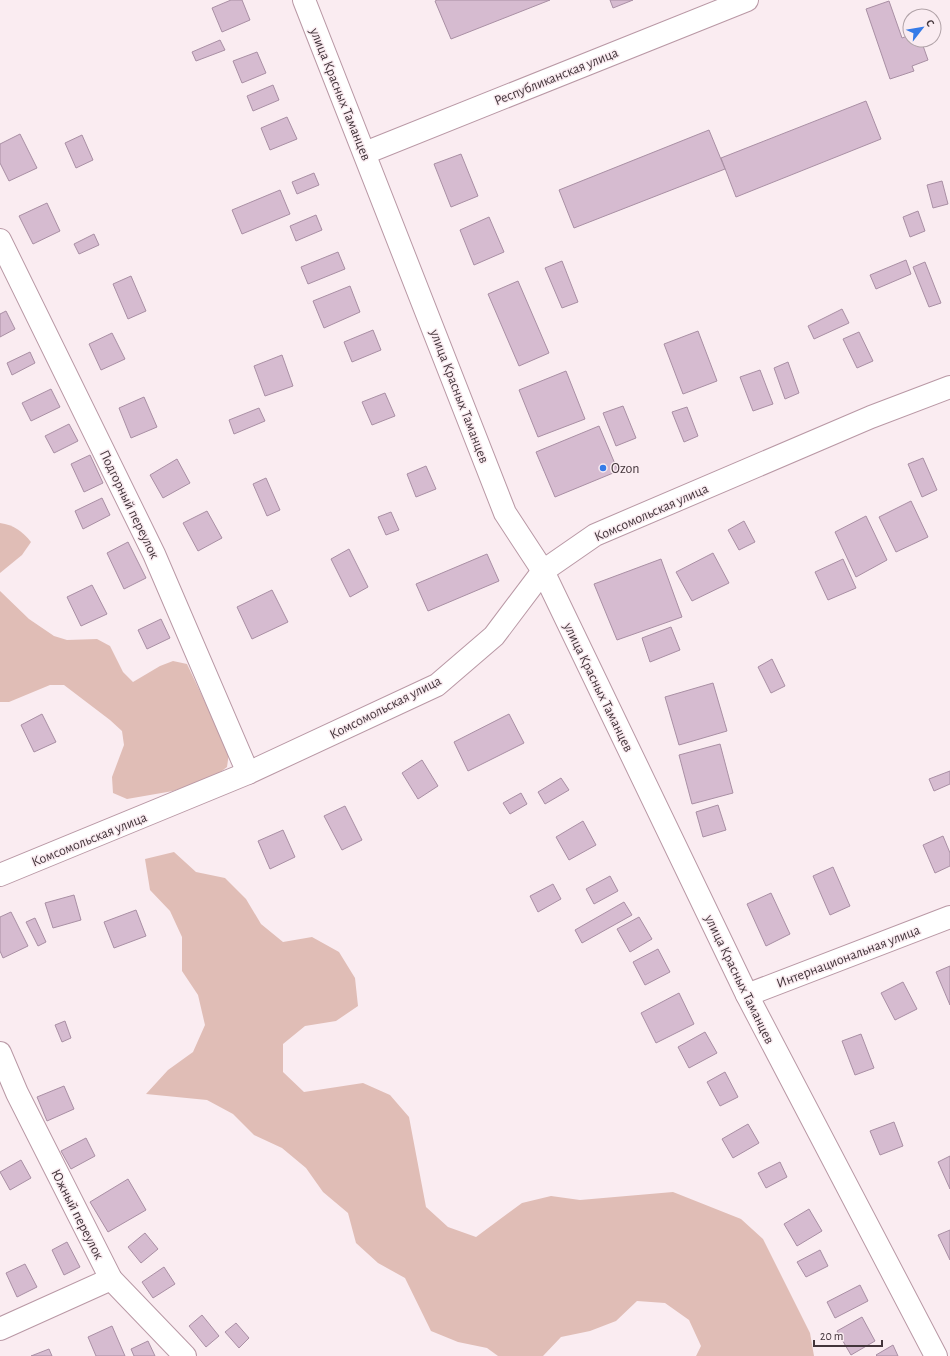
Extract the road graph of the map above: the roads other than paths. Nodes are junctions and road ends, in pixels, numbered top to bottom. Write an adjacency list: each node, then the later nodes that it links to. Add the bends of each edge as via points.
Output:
1 (304, 0): 3 (street, улица Красных Таманцев)
2 (747, 0): 3 (street, Республиканская улица)
3 (365, 153): 6 (street, улица Красных Таманцев, via 505,513)
4 (0, 240): 7 (street, Подгорный переулок, via 154,554)
5 (950, 387): 6 (street, Комсомольская улица, via 871,417 595,535)
6 (543, 571): 7 (street, Комсомольская улица, via 494,636 437,684); 10 (street, улица Красных Таманцев)
7 (248, 773): 8 (street, Комсомольская улица)
8 (0, 875)
9 (950, 917): 10 (street, Интернациональная улица)
10 (747, 995): 15 (street, улица Красных Таманцев)
11 (0, 1053): 12 (street, Южный переулок, via 17,1093)
12 (111, 1279): 13 (street); 14 (street, Южный переулок)
13 (0, 1329)
14 (185, 1356)
15 (936, 1356)

